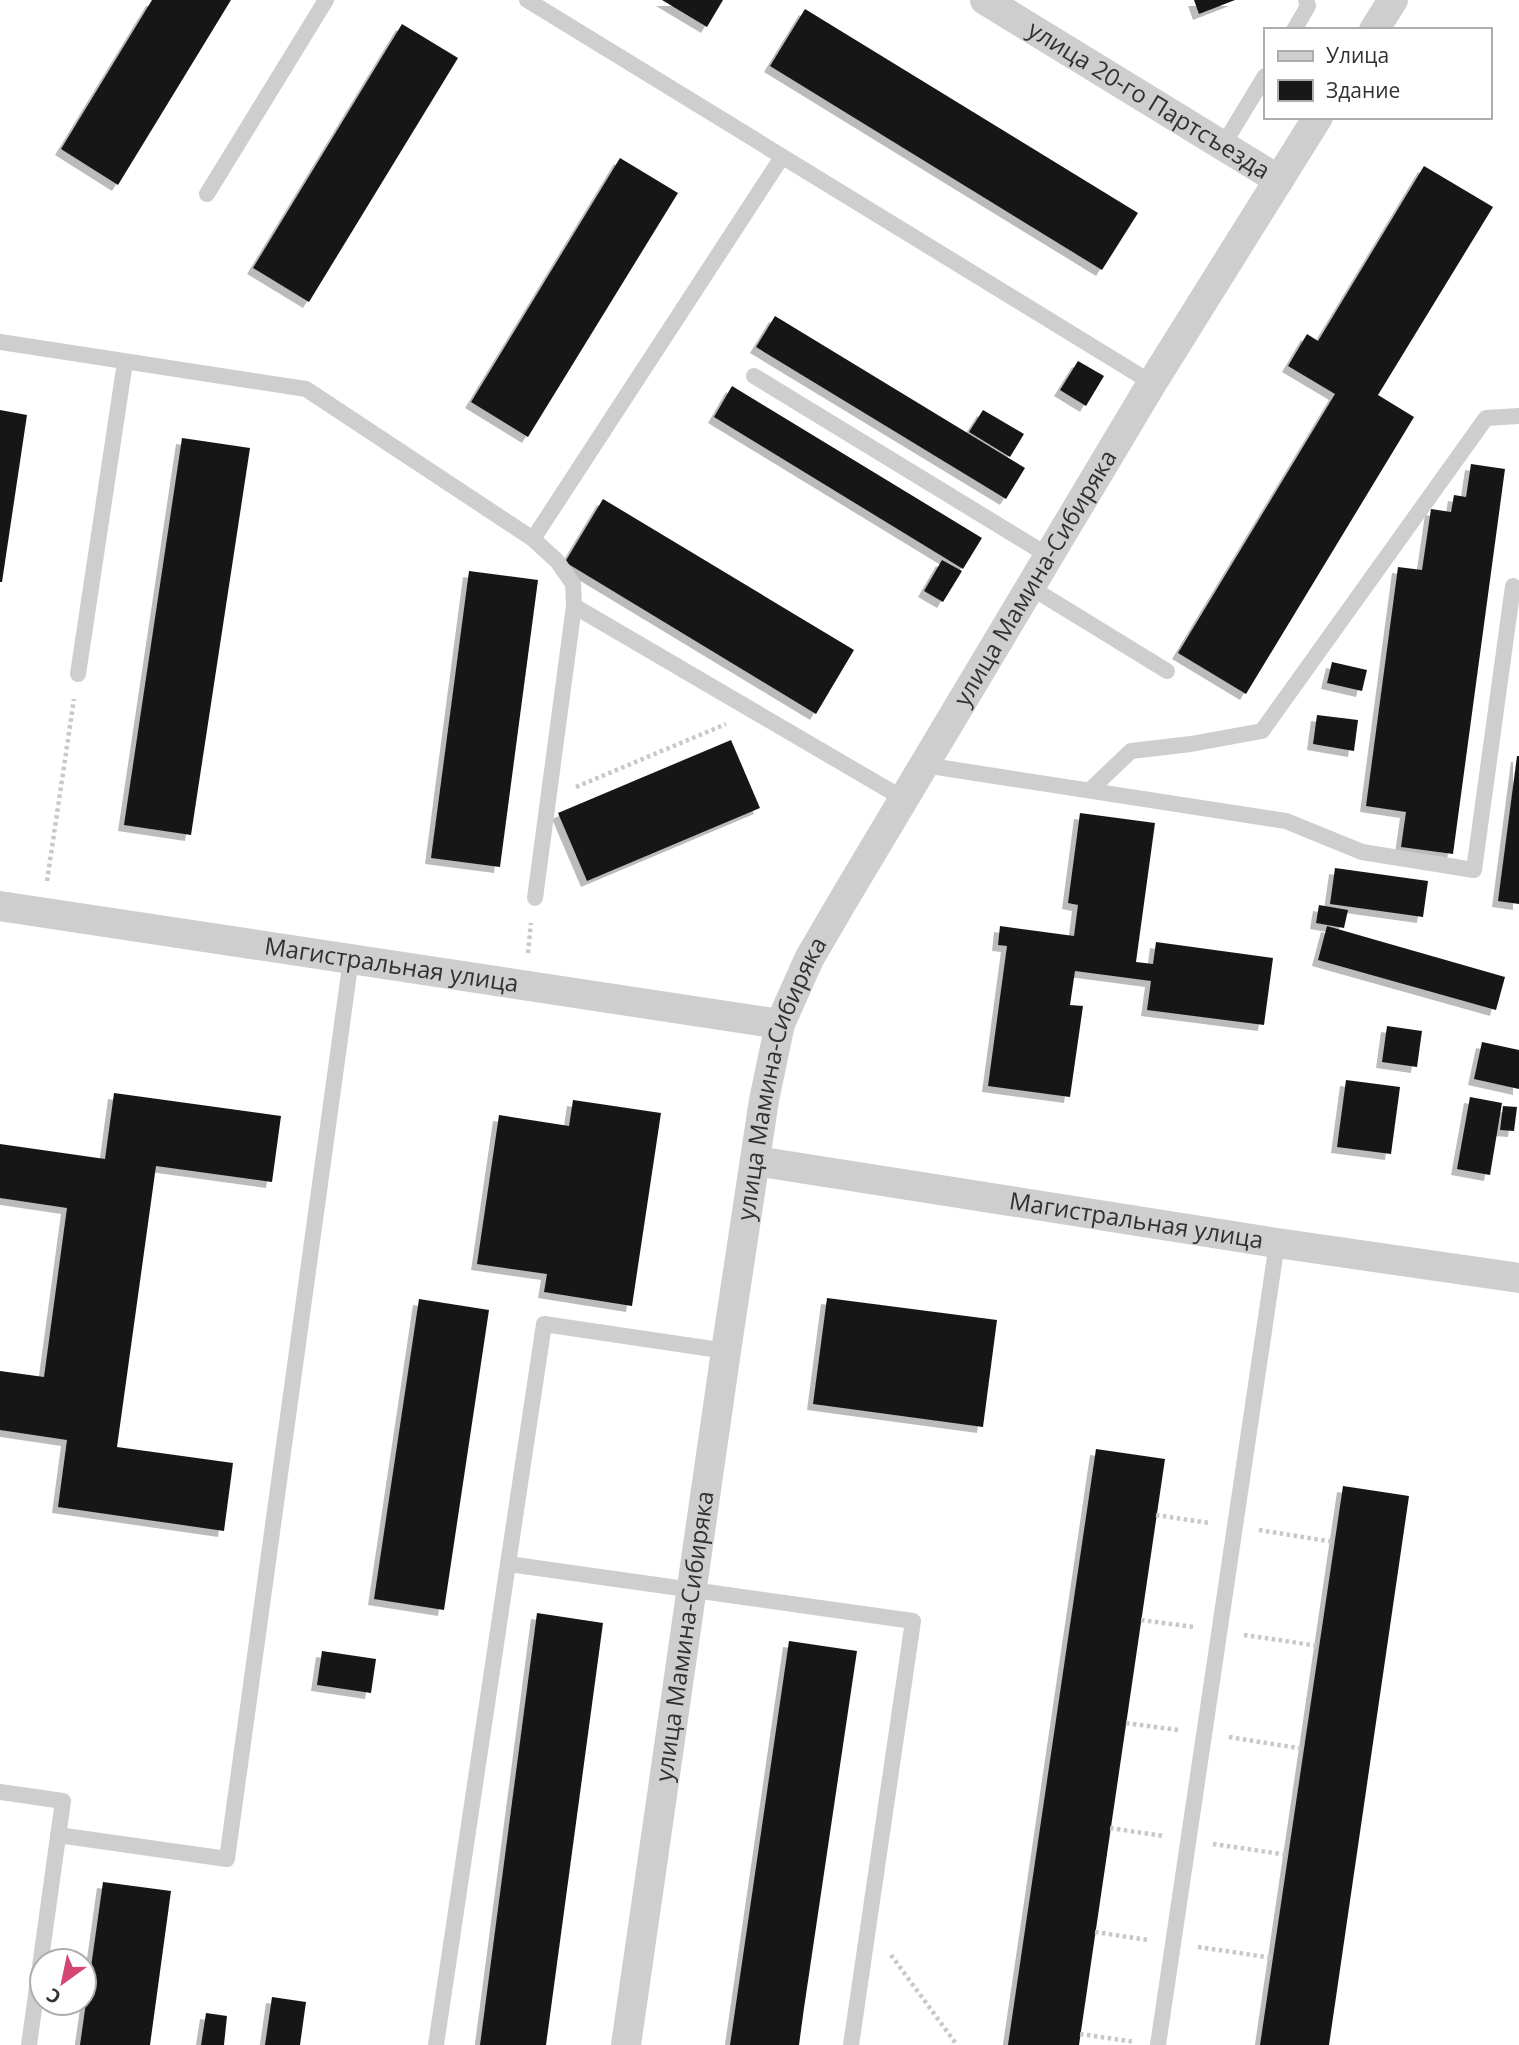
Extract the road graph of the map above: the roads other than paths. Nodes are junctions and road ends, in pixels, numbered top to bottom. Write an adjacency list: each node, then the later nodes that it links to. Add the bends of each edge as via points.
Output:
1 (326, 0): 13 (lane)
2 (527, 0): 11 (lane)
3 (985, 0): 10 (street, улица 20-го Партсъезда)
4 (1306, 0): 6 (lane, via 1308,6)
5 (1393, 0): 7 (street)
6 (1295, 28)
7 (1375, 28)
8 (1264, 78): 10 (lane)
9 (1317, 119): 12 (street, улица Мамина-Сибиряка)
10 (1222, 147): 12 (street, улица 20-го Партсъезда)
11 (782, 157): 17 (lane); 19 (lane)
12 (1279, 180): 17 (street, улица Мамина-Сибиряка)
13 (207, 194)
14 (0, 342): 15 (lane)
15 (125, 362): 19 (lane, via 306,389); 25 (lane)
16 (754, 376): 20 (lane)
17 (1152, 383): 20 (street, улица Мамина-Сибиряка)
18 (1519, 416): 27 (lane, via 1486,418 1262,731 1131,751)
19 (533, 539): 23 (lane, via 573,584)
20 (1049, 556): 22 (street, улица Мамина-Сибиряка)
21 (1513, 586): 27 (lane, via 1474,870 1362,852 1286,821)
22 (1030, 587): 24 (lane); 26 (street, улица Мамина-Сибиряка)
23 (574, 606): 28 (lane); 29 (lane)
24 (1167, 671)
25 (78, 674)
26 (924, 765): 27 (lane); 28 (street, улица Мамина-Сибиряка)
27 (1090, 790)
28 (904, 799): 32 (street, улица Мамина-Сибиряка, via 809,959)
29 (535, 898)
30 (0, 906): 31 (street, Магистральная улица)
31 (351, 959): 32 (street, Магистральная улица); 40 (lane, via 227,1859)
32 (780, 1024): 33 (street, улица Мамина-Сибиряка)
33 (756, 1161): 34 (street, Магистральная улица); 36 (street, улица Мамина-Сибиряка)
34 (1277, 1243): 35 (street, Магистральная улица); 45 (lane)
35 (1519, 1278)
36 (726, 1351): 37 (lane, via 544,1324); 38 (street, улица Мамина-Сибиряка)
37 (508, 1564): 38 (lane); 42 (lane)
38 (693, 1589): 43 (street, улица Мамина-Сибиряка); 44 (lane, via 913,1621)
39 (0, 1793): 40 (lane, via 63,1801)
40 (58, 1835): 41 (lane)
41 (29, 2045)
42 (436, 2045)
43 (626, 2045)
44 (851, 2045)
45 (1158, 2045)

